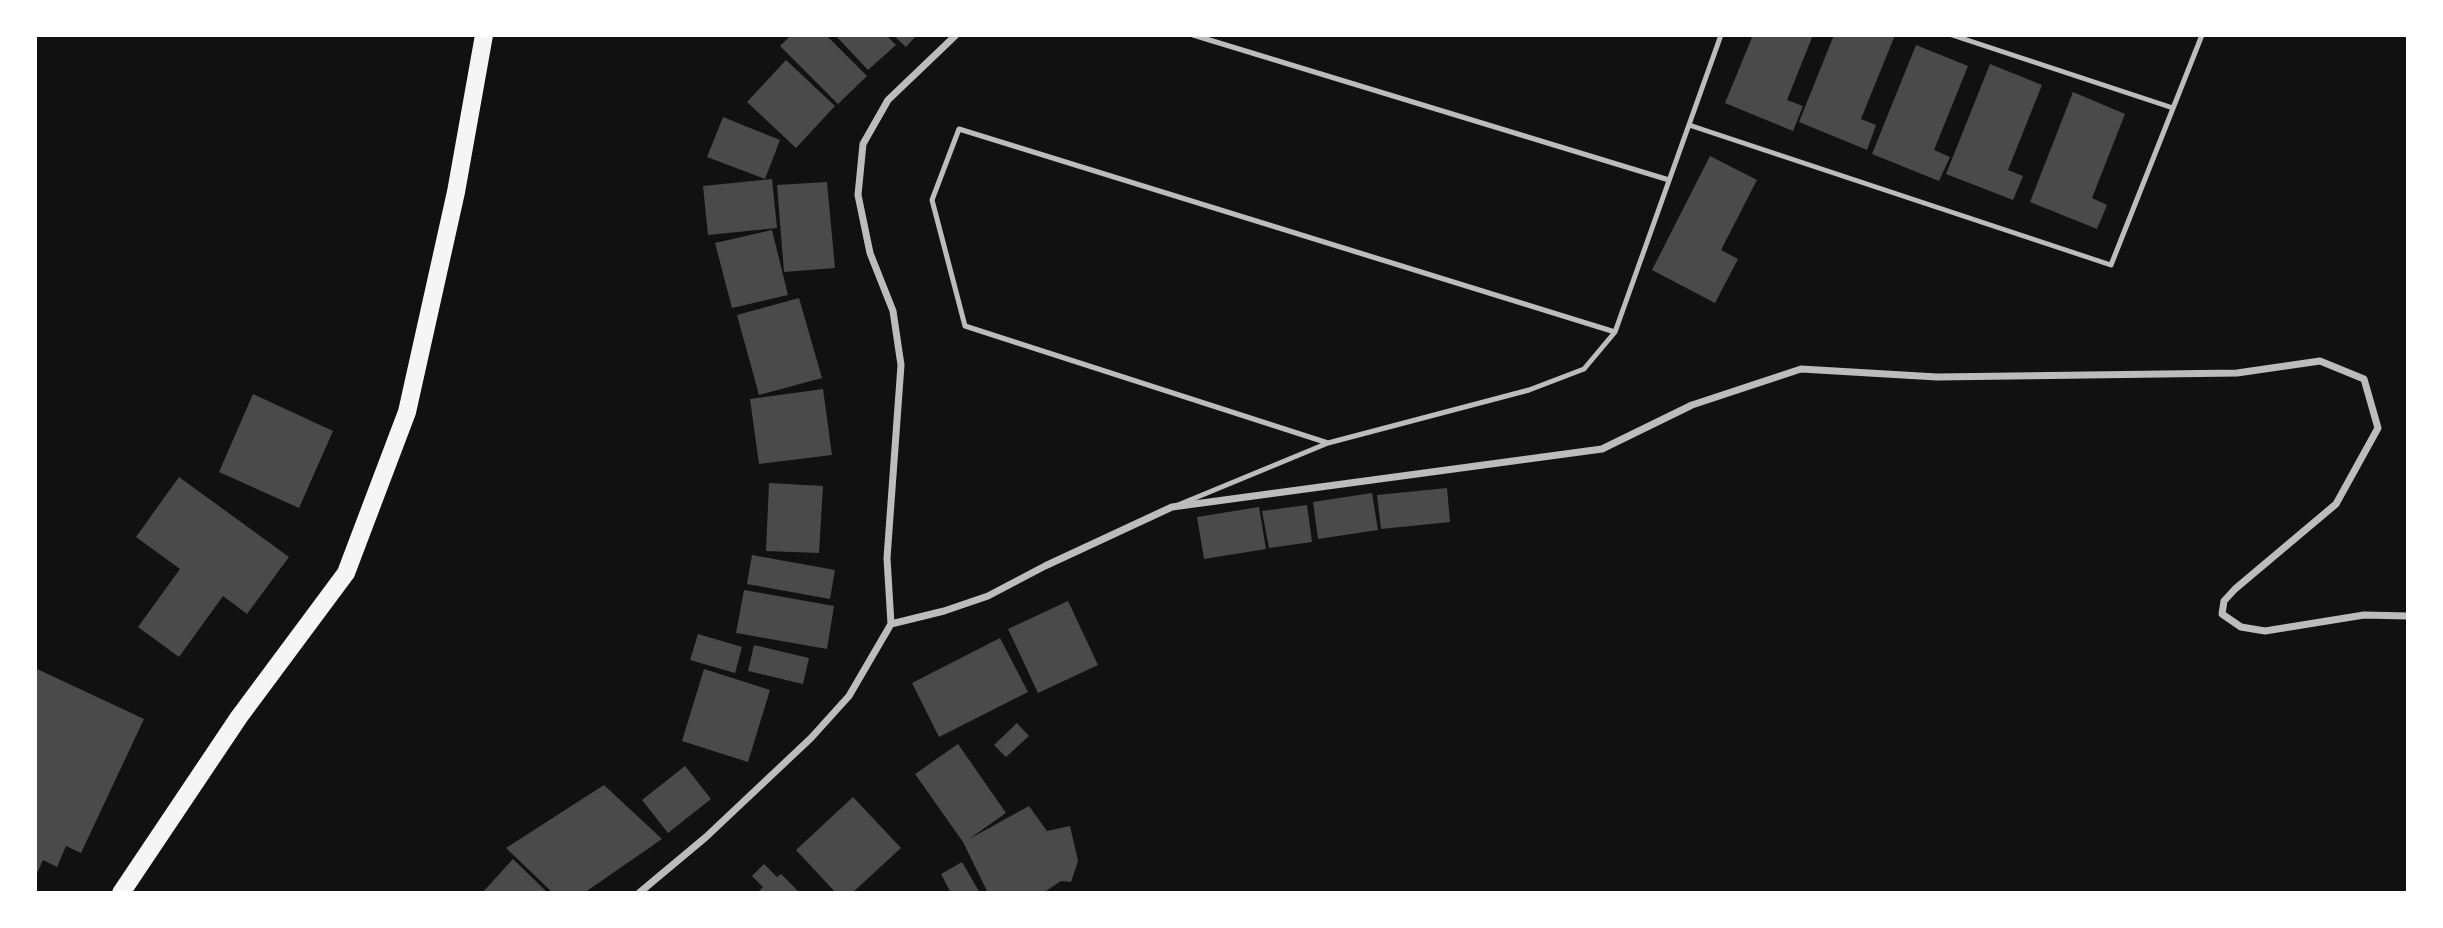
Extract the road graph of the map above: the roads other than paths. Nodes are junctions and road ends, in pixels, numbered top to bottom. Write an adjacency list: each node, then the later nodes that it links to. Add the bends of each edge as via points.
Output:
1 (484, 35): 15 (main road, via 456,192 407,412 346,573 239,718)
2 (957, 35): 14 (street, via 888,100 863,144 858,195 870,253 893,311 901,365 887,558)
3 (1193, 35): 9 (lane)
4 (1721, 35): 8 (lane)
5 (1952, 35): 7 (lane)
6 (2202, 35): 7 (lane)
7 (2173, 108): 8 (lane, via 2111,265)
8 (1689, 125): 9 (lane)
9 (1669, 180): 10 (lane)
10 (1615, 332): 11 (lane, via 1584,369 1529,390); 11 (lane, via 959,129 932,200 965,326)
11 (1328, 443): 12 (lane)
12 (1172, 507): 13 (street, via 1602,449 1692,405 1801,369 1937,377 2237,373 2320,361 2364,379 2378,428 2336,504 2235,589 2224,601 2222,614 2241,627 2265,631 2364,615); 14 (street, via 988,597)
13 (2408, 615)
14 (891, 624): 16 (street, via 849,696 811,738)
15 (121, 893)
16 (639, 893)

